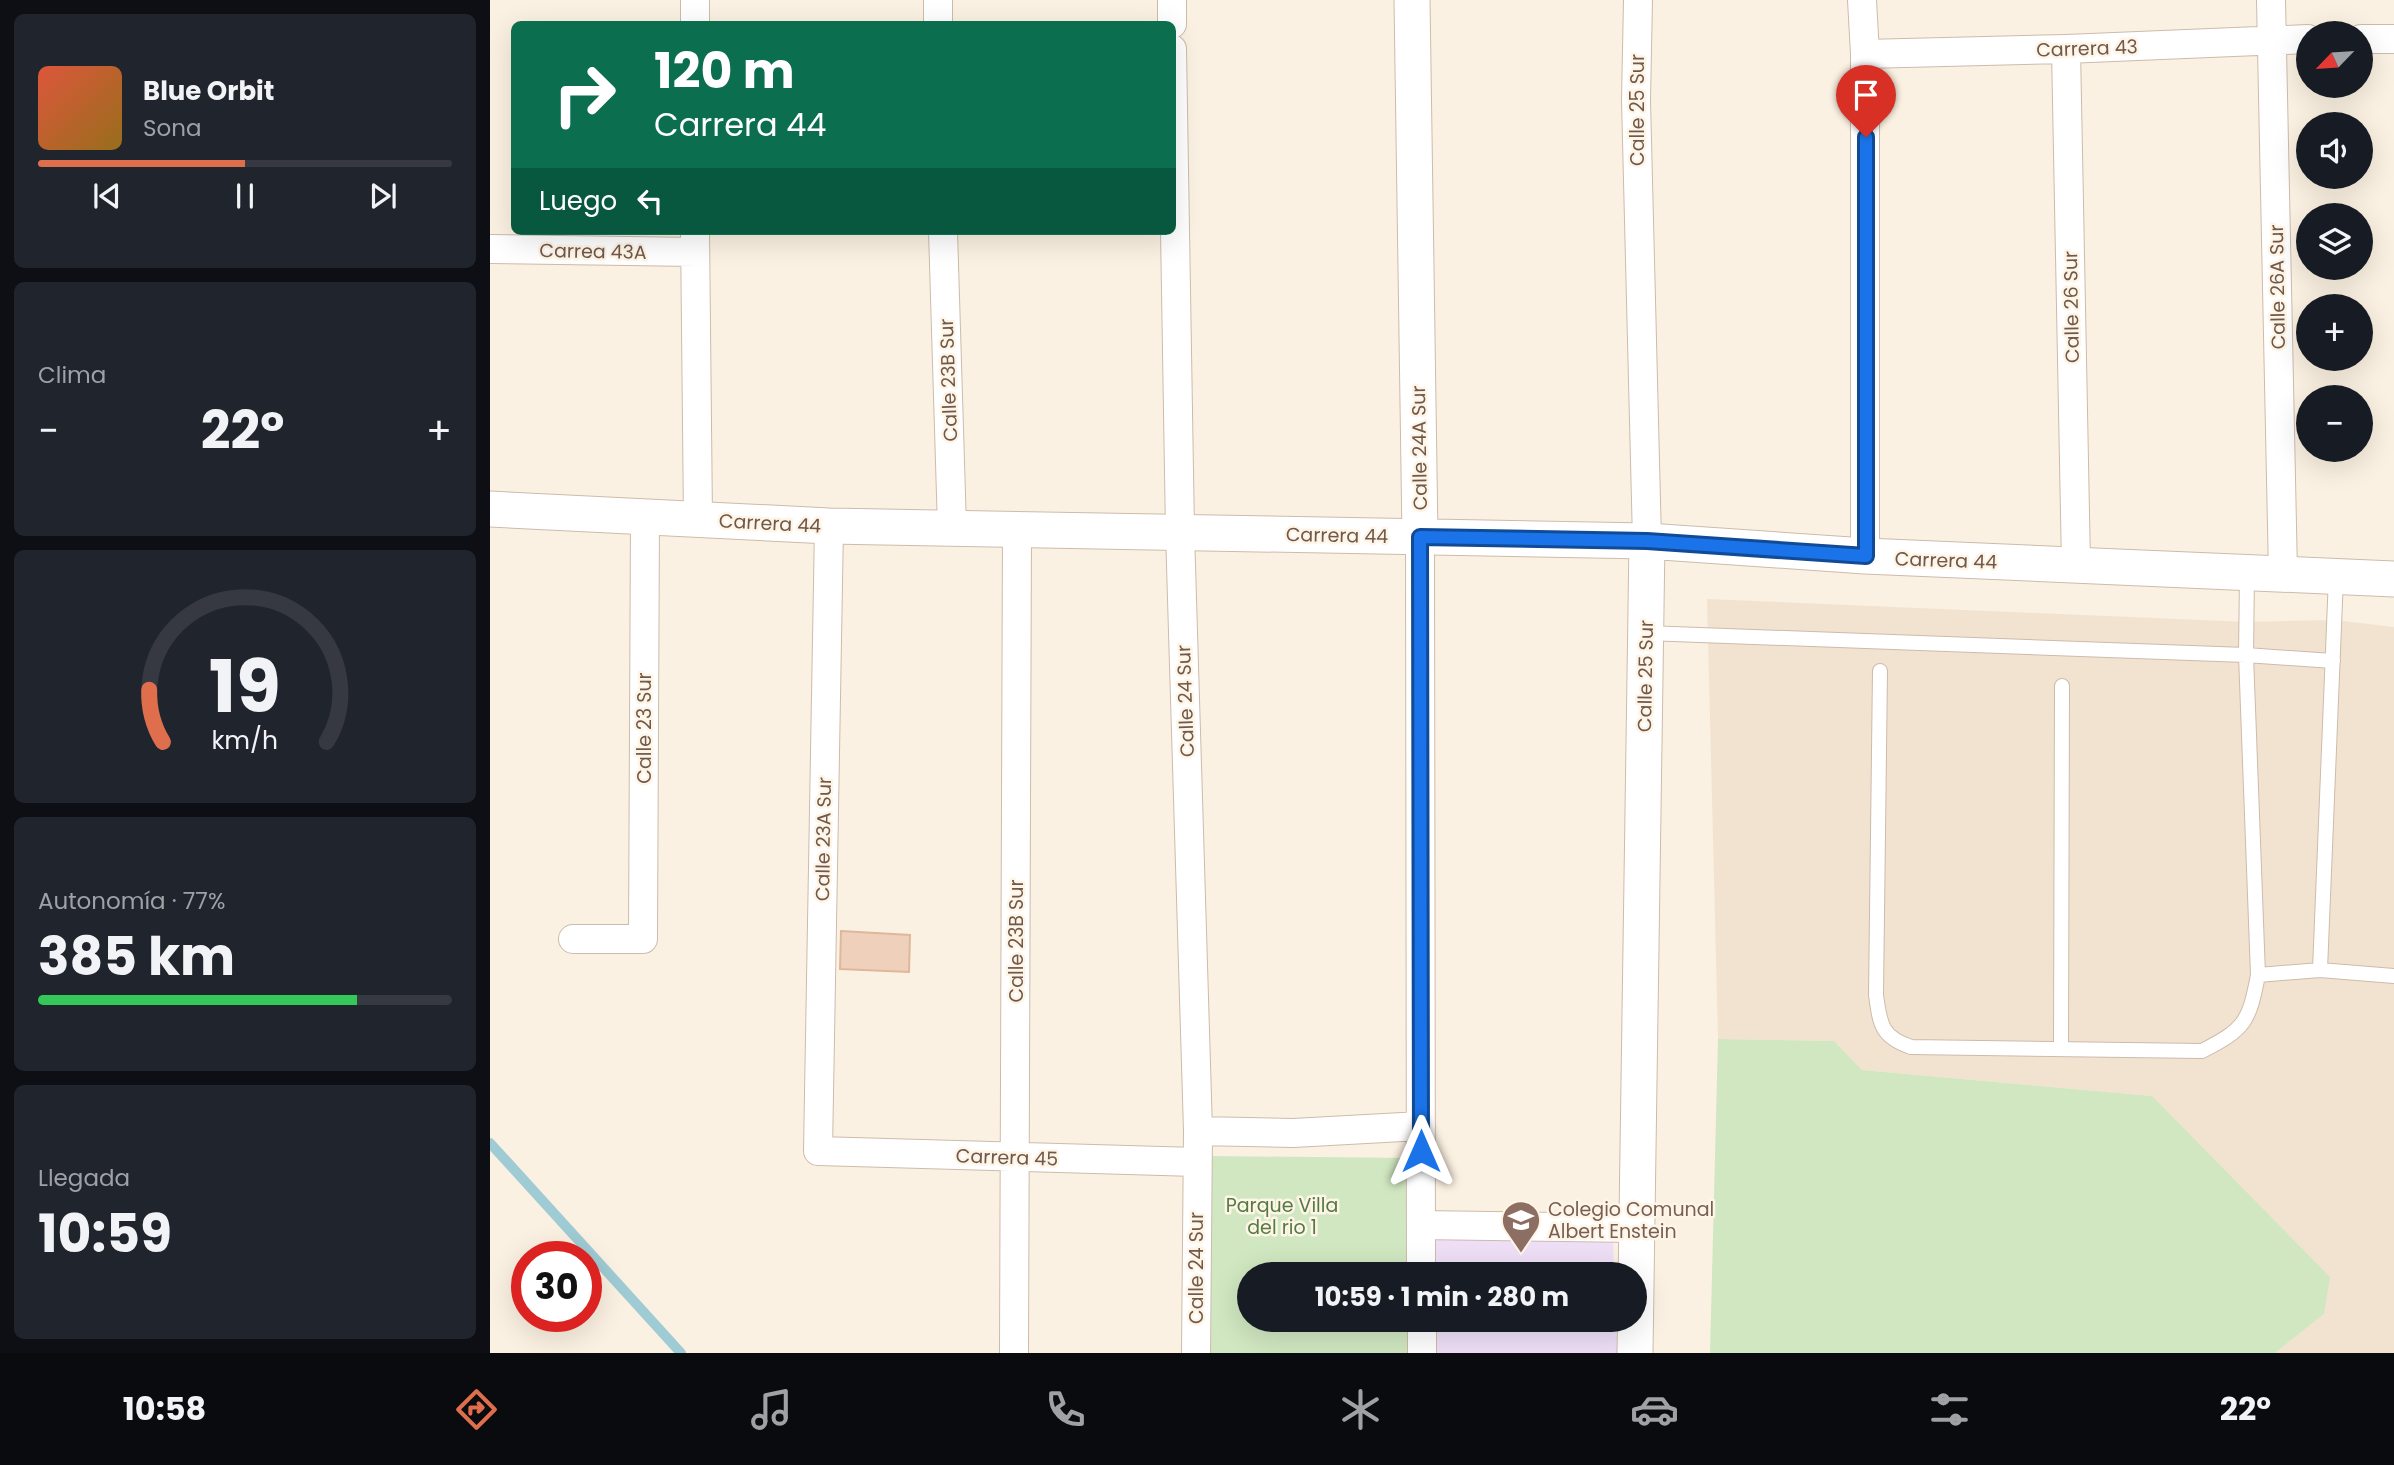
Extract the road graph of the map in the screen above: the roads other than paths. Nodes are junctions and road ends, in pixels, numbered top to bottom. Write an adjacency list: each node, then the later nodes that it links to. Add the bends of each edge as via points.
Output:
1 (695, 0): 8 (street)
2 (938, 0): 9 (street)
3 (1172, 0): 10 (street)
4 (1412, 0): 28 (street, Calle 24A Sur)
5 (1638, 0): 29 (street, Calle 25 Sur, via 1636,100)
6 (1861, 0): 16 (street)
7 (2271, 0): 11 (street, Calle 26A Sur)
8 (695, 21)
9 (938, 21)
10 (1172, 21)
11 (2272, 39): 12 (street, Carrera 43); 15 (street, Carrera 43); 33 (street, Calle 26A Sur)
12 (2296, 39)
13 (2373, 39): 14 (street)
14 (2394, 39)
15 (2066, 49): 16 (street, Carrera 43); 31 (street, Calle 26 Sur)
16 (1866, 54): 30 (street)
17 (943, 235): 25 (street, Calle 23B Sur)
18 (1175, 235): 27 (street, Calle 24 Sur)
19 (695, 242): 20 (street, Carrea 43A); 23 (street)
20 (490, 249)
21 (490, 509): 22 (street, Carrera 44)
22 (645, 517): 23 (street, Carrera 44); 41 (street, Calle 23 Sur, via 643,939)
23 (698, 520): 24 (street, Carrera 44)
24 (829, 526): 25 (street, Carrera 44); 48 (street, Calle 23A Sur)
25 (952, 528): 26 (street, Carrera 44)
26 (1017, 529): 27 (street, Carrera 44); 49 (street, Calle 23B Sur)
27 (1180, 532): 28 (street, Carrera 44); 47 (street, Calle 24 Sur)
28 (1420, 537): 29 (street, Carrera 44); 46 (street, Calle 24A Sur)
29 (1647, 541): 30 (street, Carrera 44); 36 (street, Calle 25 Sur)
30 (1866, 556): 31 (street, Carrera 44)
31 (2076, 565): 32 (street, Carrera 44)
32 (2247, 572): 33 (street, Carrera 44); 37 (lane)
33 (2283, 574): 34 (street, Carrera 44)
34 (2336, 576): 35 (street, Carrera 44); 38 (lane)
35 (2394, 579)
36 (1646, 633): 37 (lane); 52 (street, Calle 25 Sur)
37 (2246, 655): 38 (lane); 43 (lane)
38 (2333, 661): 42 (lane)
39 (1881, 671): 45 (lane, via 1876,995 1884,1031 1895,1042 1911,1047)
40 (2062, 685): 45 (lane)
41 (573, 939)
42 (2320, 970): 43 (lane); 44 (lane)
43 (2258, 975): 45 (lane, via 2251,1011 2240,1026 2202,1051)
44 (2394, 976)
45 (2061, 1048)
46 (1421, 1126): 47 (street, via 1293,1133); 51 (street, Calle 24A Sur)
47 (1198, 1131): 50 (street, Calle 24 Sur)
48 (818, 1152): 49 (street, Carrera 45)
49 (1015, 1157): 50 (street, Carrera 45); 55 (street, Calle 23B Sur)
50 (1196, 1162): 56 (street, Calle 24 Sur)
51 (1421, 1225): 52 (street); 53 (street, Calle 24A Sur)
52 (1636, 1228): 58 (street, Calle 25 Sur)
53 (1422, 1262)
54 (1422, 1332): 57 (street)
55 (1014, 1353)
56 (1196, 1353)
57 (1422, 1353)
58 (1635, 1353)

